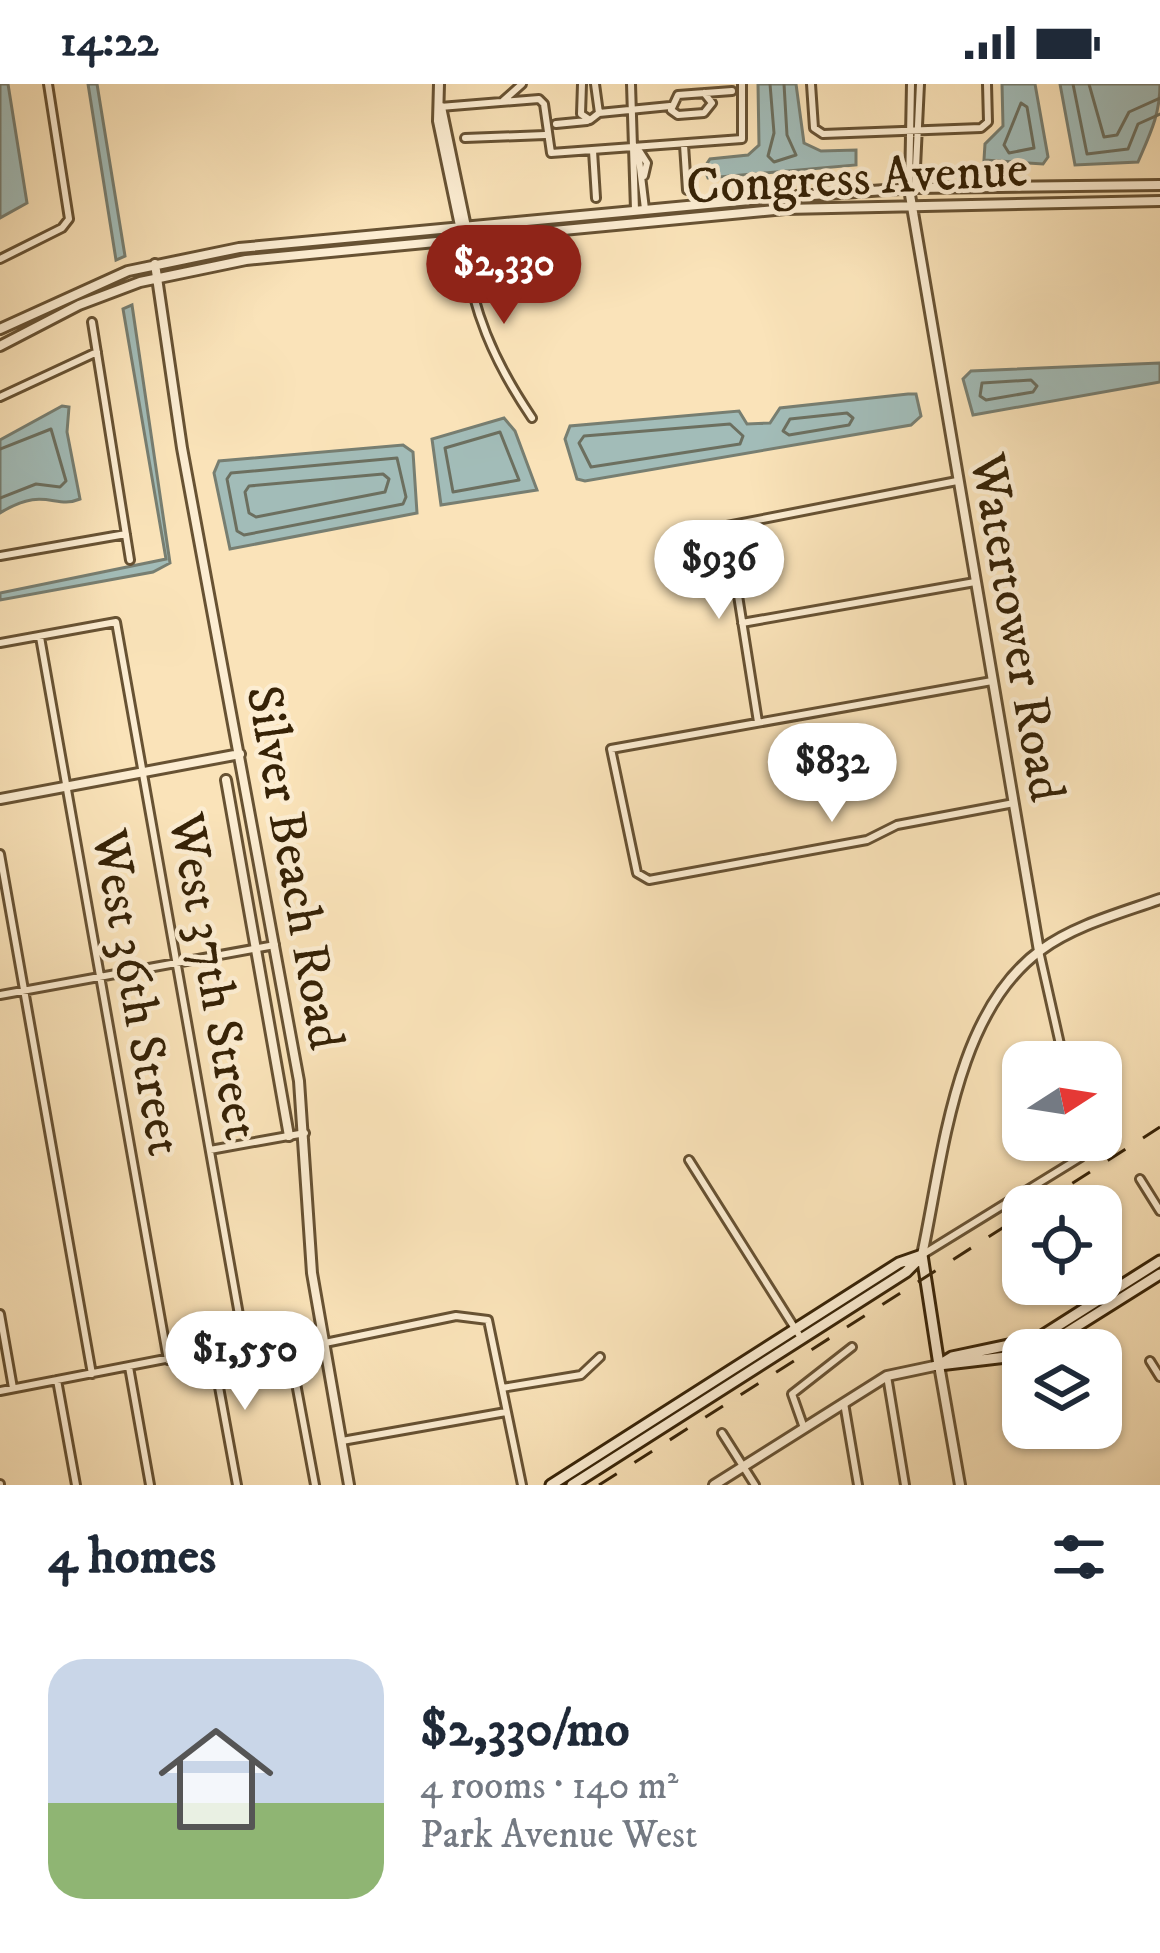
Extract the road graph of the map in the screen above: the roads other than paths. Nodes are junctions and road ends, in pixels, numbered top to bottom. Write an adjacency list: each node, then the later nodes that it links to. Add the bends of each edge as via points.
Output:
1 (48, 84): 36 (street, via 69,219)
2 (439, 84): 16 (street)
3 (582, 84): 19 (street, via 581,114)
4 (631, 84): 17 (street)
5 (742, 84): 24 (street, via 744,138)
6 (811, 84): 21 (street, via 817,132)
7 (916, 84): 21 (street)
8 (987, 84): 21 (street, via 984,127)
9 (596, 85): 18 (street)
10 (520, 87): 13 (street); 14 (street)
11 (732, 91): 12 (street)
12 (704, 93): 15 (street, via 677,95); 15 (street, via 712,103 704,113 678,115)
13 (525, 100): 14 (street); 22 (street, via 544,104)
14 (494, 103): 16 (street)
15 (670, 106): 17 (street)
16 (440, 107): 34 (street)
17 (632, 110): 18 (street); 25 (street)
18 (599, 113): 19 (street)
19 (590, 120): 20 (street)
20 (556, 124)
21 (916, 131): 28 (street)
22 (547, 135): 23 (street); 26 (street, via 549,151)
23 (465, 138)
24 (684, 145): 25 (street); 29 (street)
25 (637, 150): 26 (street); 33 (street); 33 (street)
26 (593, 152): 30 (street)
27 (1160, 185): 28 (street, Congress Avenue)
28 (912, 189): 32 (street); 33 (street, Congress Avenue)
29 (687, 190)
30 (596, 198)
31 (1160, 201): 32 (street, Congress Avenue)
32 (911, 202): 35 (street, Congress Avenue); 45 (street, Watertower Road)
33 (640, 210): 34 (street, Congress Avenue)
34 (462, 227): 35 (street); 37 (street, Congress Avenue)
35 (463, 240): 38 (street, Congress Avenue, via 246,260); 44 (street, via 481,328)
36 (0, 259)
37 (154, 264): 38 (street, Silver Beach Road); 40 (street, Congress Avenue)
38 (156, 277): 41 (street, Congress Avenue, via 79,304); 55 (street, Silver Beach Road)
39 (92, 322): 42 (street)
40 (0, 329)
41 (0, 346)
42 (97, 352): 43 (street); 46 (street)
43 (0, 397)
44 (532, 418)
45 (957, 481): 49 (street, Watertower Road); 50 (street, via 727,526)
46 (126, 534): 47 (street); 48 (street)
47 (0, 556)
48 (130, 560)
49 (975, 582): 50 (street); 53 (street, Watertower Road)
50 (740, 623): 54 (street)
51 (40, 636): 52 (street); 56 (street, West 37th Street, via 116,622); 58 (street, West 36th Street)
52 (0, 644)
53 (992, 681): 54 (street); 60 (street, Watertower Road)
54 (758, 723): 60 (street, via 611,749 640,877 866,840 897,825)
55 (241, 754): 56 (street); 63 (street, Silver Beach Road)
56 (143, 772): 58 (street); 66 (street, West 37th Street)
57 (226, 780): 64 (street, Silver Beach Road)
58 (66, 786): 59 (street); 67 (street, West 36th Street)
59 (0, 799)
60 (1014, 802): 65 (street, Watertower Road)
61 (0, 854): 68 (street)
62 (1160, 899): 65 (street)
63 (274, 945): 64 (street); 71 (street, Silver Beach Road)
64 (254, 948): 66 (street); 72 (street, Silver Beach Road)
65 (1039, 951): 70 (street, Watertower Road); 78 (street, via 1012,977 964,1058)
66 (177, 963): 67 (street); 73 (street, West 37th Street)
67 (100, 977): 68 (street); 92 (street, West 36th Street)
68 (25, 991): 69 (street); 96 (street)
69 (0, 995)
70 (1059, 1041)
71 (305, 1133): 72 (street); 82 (street, Silver Beach Road)
72 (289, 1136): 73 (street)
73 (210, 1150): 86 (street, West 37th Street)
74 (689, 1160): 84 (street)
75 (1073, 1161): 78 (street)
76 (1140, 1179): 77 (street)
77 (1160, 1211)
78 (922, 1255): 84 (main road); 94 (main road)
79 (1160, 1261): 94 (main road, via 1037,1339)
80 (1160, 1274): 83 (main road)
81 (0, 1314): 100 (street)
82 (322, 1328): 85 (street); 87 (street, Silver Beach Road)
83 (1072, 1329)
84 (798, 1333): 115 (main road); 116 (main road)
85 (287, 1334): 86 (street); 112 (street)
86 (244, 1342): 89 (street)
87 (325, 1343): 101 (street, via 456,1316 488,1320); 107 (street, Silver Beach Road)
88 (852, 1347): 105 (street, via 792,1394)
89 (212, 1349): 92 (street); 111 (street)
90 (600, 1357): 101 (street, via 580,1376)
91 (1002, 1358): 94 (main road)
92 (168, 1360): 95 (street)
93 (1150, 1360): 98 (street)
94 (939, 1365): 97 (street); 121 (street)
95 (129, 1367): 96 (street); 110 (street)
96 (92, 1374): 99 (street)
97 (887, 1376): 103 (street); 120 (street)
98 (1160, 1377)
99 (57, 1380): 100 (street); 109 (street)
100 (13, 1388): 102 (street)
101 (502, 1388): 104 (street)
102 (0, 1391)
103 (844, 1402): 105 (street); 119 (street)
104 (506, 1412): 107 (street); 114 (street)
105 (804, 1428): 108 (street)
106 (722, 1432): 108 (street)
107 (342, 1442): 113 (street, Silver Beach Road)
108 (743, 1466): 117 (street); 118 (street)
109 (76, 1485)
110 (150, 1485)
111 (237, 1485)
112 (315, 1485)
113 (349, 1485)
114 (522, 1485)
115 (551, 1485)
116 (572, 1485)
117 (714, 1485)
118 (755, 1485)
119 (858, 1485)
120 (905, 1485)
121 (960, 1485)

